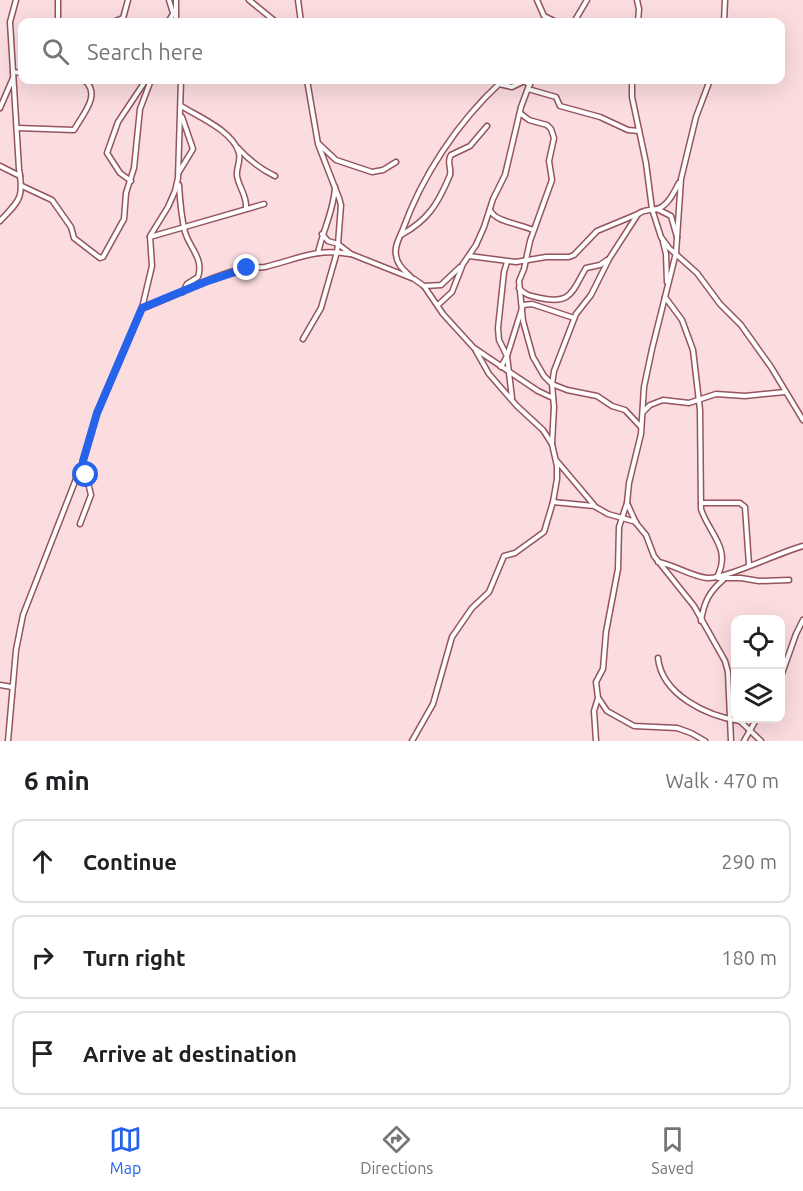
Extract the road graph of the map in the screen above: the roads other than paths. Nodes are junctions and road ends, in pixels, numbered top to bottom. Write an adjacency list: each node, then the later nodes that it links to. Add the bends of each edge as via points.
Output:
1 (16, 0): 23 (street, via 10,22)
2 (58, 0): 13 (street)
3 (128, 0): 14 (street)
4 (169, 0): 12 (street)
5 (176, 0): 12 (street)
6 (249, 0): 17 (street)
7 (298, 0): 18 (street)
8 (537, 0): 19 (street)
9 (587, 0): 20 (street)
10 (637, 0): 21 (street)
11 (726, 0): 22 (street)
12 (174, 12): 15 (street); 16 (street)
13 (58, 18)
14 (123, 18)
15 (170, 18)
16 (175, 18)
17 (271, 18)
18 (300, 18)
19 (548, 18)
20 (576, 18)
21 (638, 18)
22 (724, 18)
23 (13, 72): 24 (street); 25 (street)
24 (18, 73)
25 (13, 78): 38 (street); 42 (street)
26 (88, 84): 42 (street, via 92,95 74,130)
27 (143, 84): 52 (street, via 118,122 107,153 120,173)
28 (150, 84): 52 (street, via 140,109)
29 (181, 84): 37 (street)
30 (308, 84): 44 (street)
31 (499, 84): 64 (street, via 469,115 442,152)
32 (499, 84): 33 (street)
33 (518, 84)
34 (530, 84): 40 (street); 43 (street, via 556,97 560,106)
35 (632, 84): 43 (street)
36 (708, 84): 51 (street)
37 (181, 106): 39 (street); 45 (street, via 226,133)
38 (0, 108)
39 (181, 113): 48 (street); 48 (street, via 194,149)
40 (520, 113): 57 (street, via 506,171); 62 (street, via 547,125 554,138 549,161 552,180)
41 (487, 126): 64 (street, via 470,146 451,155 450,175 435,206 417,226)
42 (17, 128): 50 (street)
43 (639, 131): 58 (street)
44 (318, 144): 46 (street, via 336,160 372,172); 53 (street)
45 (236, 145): 49 (street, via 246,157); 56 (street, via 237,175)
46 (396, 162)
47 (0, 166): 50 (street)
48 (178, 175): 61 (street); 65 (street, via 175,191)
49 (275, 176)
50 (20, 177): 54 (street)
51 (681, 179): 58 (street, via 673,196); 67 (street)
52 (131, 181): 54 (street, via 124,220 107,253 100,258 74,238 52,200)
53 (335, 185): 63 (street); 68 (street, via 341,206)
54 (22, 186): 60 (street, via 20,198)
55 (264, 204): 56 (street)
56 (246, 208): 61 (street)
57 (489, 209): 62 (street, via 496,218); 73 (street)
58 (654, 209): 59 (street); 66 (street); 67 (street, via 671,216)
59 (638, 214): 74 (street); 76 (street, via 597,231 572,256)
60 (0, 221)
61 (184, 227): 65 (street); 82 (street, via 200,270)
62 (533, 230): 76 (street)
63 (322, 234): 68 (street); 70 (street)
64 (400, 235): 78 (street, via 396,257)
65 (150, 237): 85 (street, via 152,266)
66 (662, 238): 71 (street); 81 (street)
67 (678, 241): 71 (street)
68 (338, 244): 69 (street); 72 (street)
69 (337, 252): 70 (street); 72 (street); 88 (street, via 321,308)
70 (318, 253): 82 (street, via 247,268)
71 (676, 253): 81 (street); 94 (street, via 741,325)
72 (351, 254): 78 (street)
73 (469, 256): 75 (street); 77 (street)
74 (609, 259): 80 (street, via 586,268 578,286 562,299 532,296); 87 (street, via 595,290)
75 (507, 262): 76 (street); 90 (street, via 498,328)
76 (525, 262): 80 (street)
77 (463, 264): 79 (street, via 441,285); 84 (street, via 452,292)
78 (414, 279): 79 (street)
79 (424, 286): 84 (street)
80 (519, 287): 86 (street)
81 (667, 287): 83 (street)
82 (183, 292): 85 (street)
83 (665, 297): 97 (street, via 689,334); 98 (street)
84 (438, 305): 89 (street)
85 (142, 308): 103 (street, via 97,413)
86 (521, 308): 87 (street, via 532,304); 90 (street); 93 (street, via 533,357)
87 (574, 318): 93 (street)
88 (303, 339)
89 (474, 348): 91 (street); 95 (street, via 489,374)
90 (507, 356): 91 (street); 92 (street)
91 (501, 367): 92 (street)
92 (510, 373): 95 (street); 96 (street)
93 (552, 384): 96 (street); 100 (street, via 597,396 625,410)
94 (785, 392): 97 (street, via 716,394); 99 (street)
95 (512, 398): 101 (street)
96 (553, 398): 101 (street)
97 (699, 401): 98 (street, via 663,400); 105 (street)
98 (642, 412): 100 (street)
99 (803, 420)
100 (641, 427): 106 (street)
101 (552, 444): 102 (street)
102 (556, 460): 104 (street); 107 (street)
103 (83, 461): 110 (street, via 91,495); 122 (street, via 23,615)
104 (553, 501): 107 (street); 131 (street, via 544,532 515,553 504,556 489,592 452,637 435,698)
105 (701, 502): 113 (street, via 740,503 745,507); 114 (street, via 704,518 722,556)
106 (627, 503): 108 (street); 109 (street)
107 (594, 506): 108 (street)
108 (622, 518): 109 (street); 123 (street, via 603,669 596,682)
109 (636, 522): 112 (street)
110 (80, 524)
111 (803, 546): 113 (street)
112 (658, 562): 114 (street); 118 (street)
113 (749, 565): 114 (street)
114 (715, 577): 115 (street)
115 (723, 580): 116 (street); 118 (street, via 709,594)
116 (789, 580)
117 (803, 620): 120 (street)
118 (701, 621): 124 (street, via 727,667)
119 (658, 658): 126 (street, via 664,679 680,695 699,708)
120 (784, 669)
121 (0, 685): 122 (street)
122 (12, 687): 130 (street)
123 (598, 698): 132 (street, via 594,711); 133 (street, via 608,711 631,724 677,728)
124 (729, 705): 125 (street); 126 (street)
125 (731, 708)
126 (730, 720): 134 (street)
127 (743, 723): 129 (street)
128 (754, 723): 129 (street)
129 (750, 729): 135 (street); 136 (street)
130 (8, 741)
131 (412, 741)
132 (596, 741)
133 (705, 741)
134 (731, 741)
135 (744, 741)
136 (761, 741)

